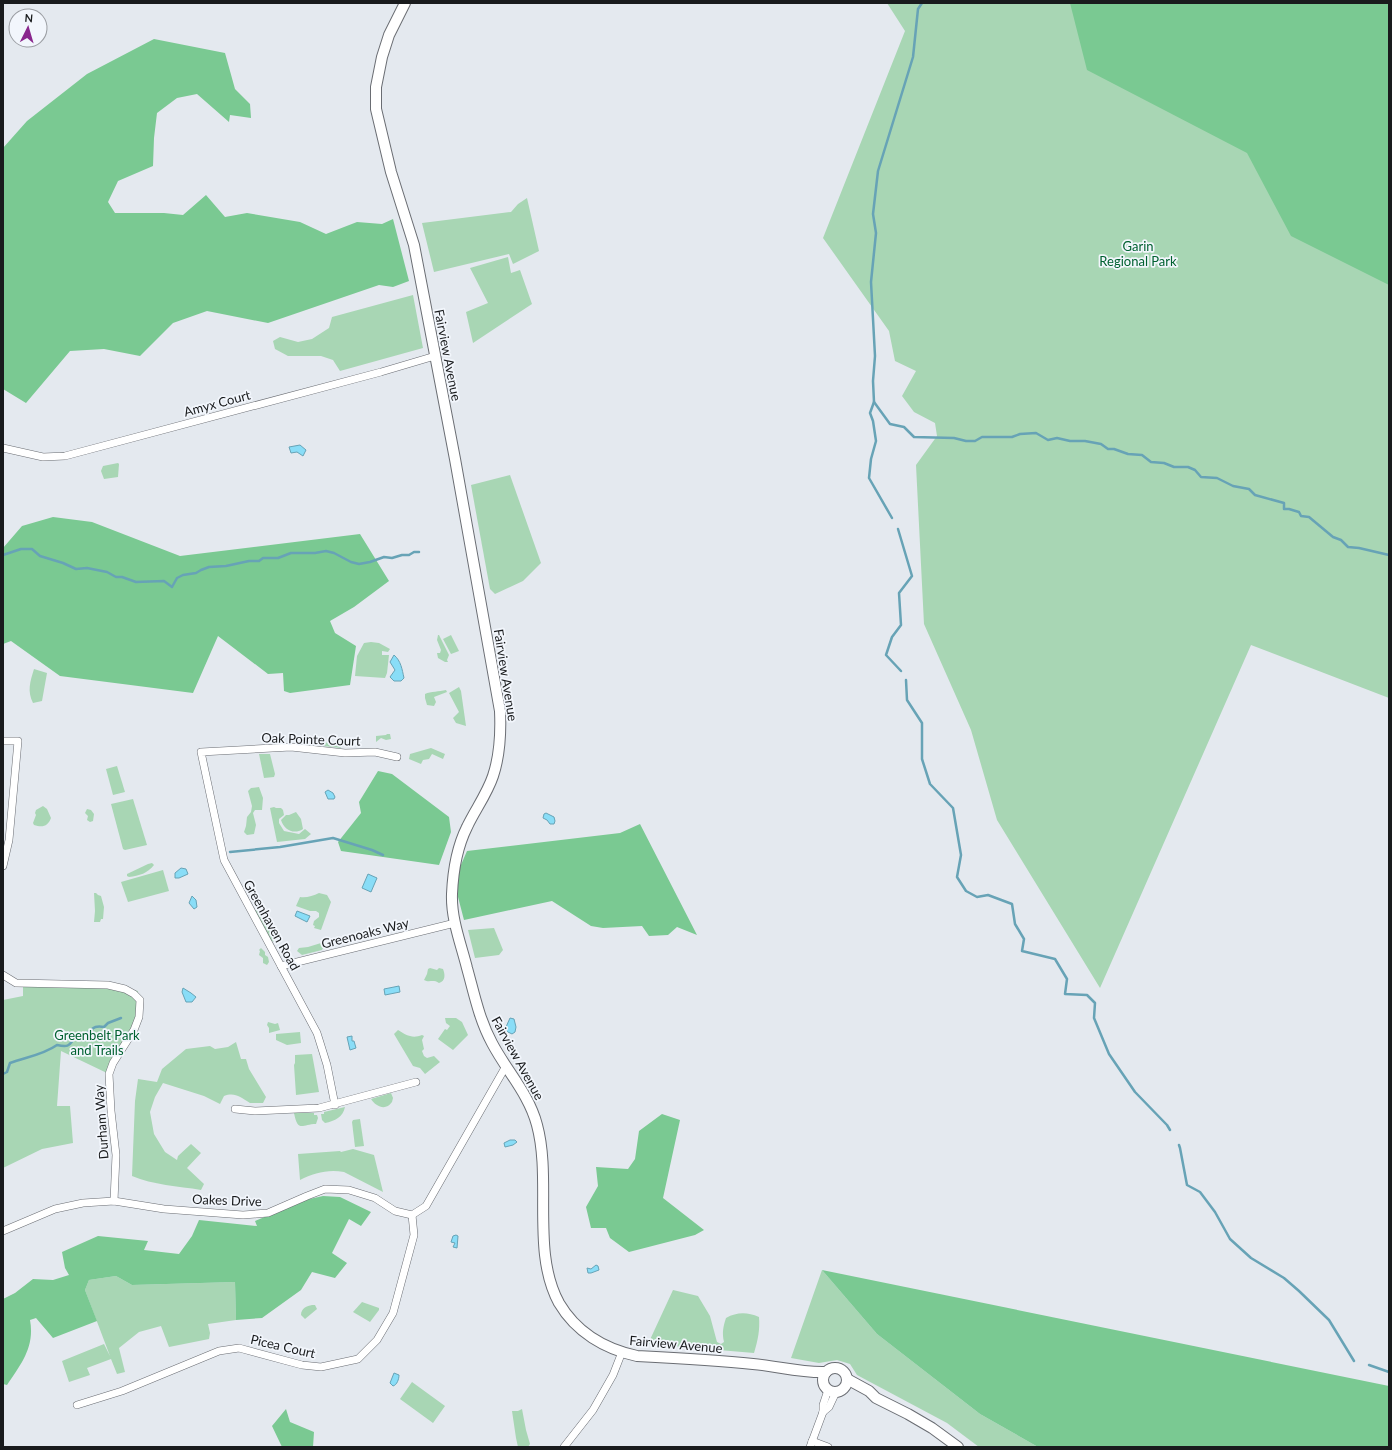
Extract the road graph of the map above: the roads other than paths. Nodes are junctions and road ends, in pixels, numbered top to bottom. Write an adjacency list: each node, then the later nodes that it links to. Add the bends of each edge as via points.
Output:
1 (405, 3): 2 (main road, Fairview Avenue, via 389,35 382,57 376,87 376,109 391,172 414,245)
2 (435, 356): 3 (street, Amyx Court, via 65,456 43,456); 8 (main road, Fairview Avenue, via 485,622 501,728 494,774 458,850 452,895)
3 (3, 448)
4 (3, 741): 7 (street, via 18,741 9,840)
5 (201, 752): 6 (street, Oak Pointe Court, via 291,747 344,753 375,752); 9 (street, Greenhaven Road, via 224,860)
6 (396, 757)
7 (3, 864)
8 (455, 923): 9 (street, Greenoaks Way); 11 (main road, Fairview Avenue, via 481,1019 492,1044)
9 (281, 966): 13 (street, Greenhaven Road, via 317,1033)
10 (3, 975): 15 (street, Durham Way, via 16,983 108,984 125,989 140,1000 139,1017 134,1030 112,1063 109,1074 116,1156)
11 (506, 1066): 16 (street, via 426,1206); 18 (main road, Fairview Avenue, via 533,1111 540,1136 546,1259 554,1291 559,1303 585,1333)
12 (416, 1082): 13 (street)
13 (335, 1105): 14 (street, via 255,1111)
14 (235, 1109)
15 (114, 1201): 16 (street, Oakes Drive, via 164,1209 243,1215 268,1213 325,1190 349,1190 375,1198 395,1211); 17 (street, Oakes Drive, via 83,1203 55,1209)
16 (412, 1215): 22 (street, Picea Court, via 414,1235 393,1313 377,1340 358,1358 322,1367 239,1348 219,1351 122,1391)
17 (3, 1231)
18 (622, 1352): 19 (main road, Fairview Avenue, via 637,1356 748,1363); 24 (street, via 613,1375 593,1410)
19 (789, 1370): 20 (main road, Fairview Avenue); 21 (main road, Fairview Avenue, via 797,1375)
20 (826, 1372): 21 (main road, via 823,1377); 21 (main road, Fairview Avenue, via 832,1368 844,1373)
21 (835, 1386): 23 (street, via 823,1405 824,1412); 26 (main road, Fairview Avenue, via 876,1398 914,1417)
22 (76, 1405)
23 (811, 1444): 25 (street)
24 (564, 1447)
25 (828, 1447)
26 (958, 1447)

